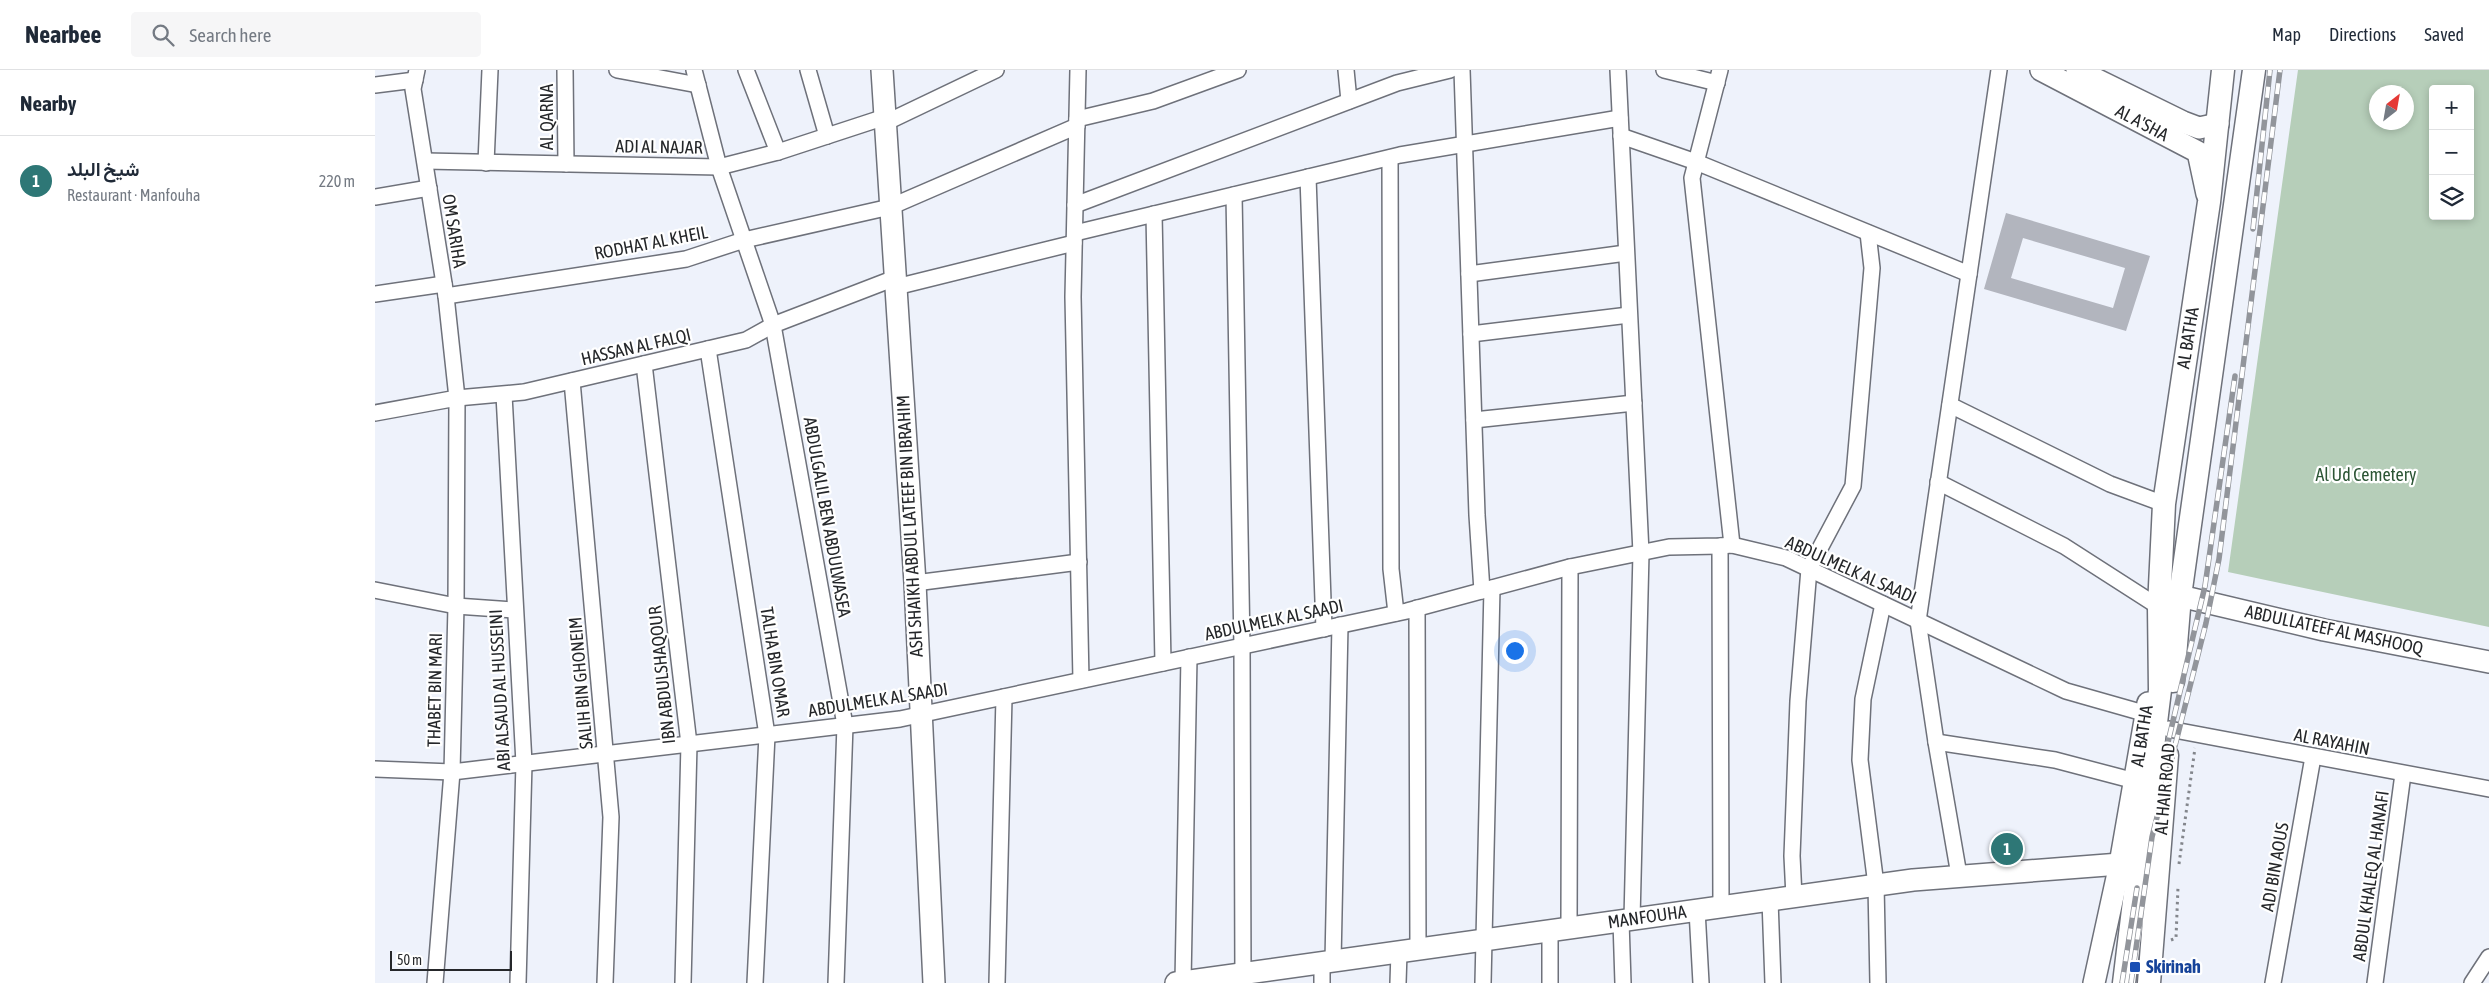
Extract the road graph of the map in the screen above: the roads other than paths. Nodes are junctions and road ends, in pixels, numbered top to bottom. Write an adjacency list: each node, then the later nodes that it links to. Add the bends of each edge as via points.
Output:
1 (490, 70): 37 (street)
2 (565, 70): 38 (street, AL QARNA)
3 (617, 70): 24 (street)
4 (694, 70): 24 (street, ABDULGALIL BEN ABDULWASEA)
5 (746, 70): 33 (street)
6 (808, 70): 30 (street)
7 (882, 70): 27 (street, ASH SHAIKH ABDUL LATEEF BIN IBRAHIM)
8 (996, 70): 27 (street, ADI AL NAJAR)
9 (1078, 70): 28 (street)
10 (1238, 70): 28 (street, RODHAT AL KHEIL, via 1153,101)
11 (1346, 70): 25 (street)
12 (1450, 70): 25 (street, via 1397,83)
13 (1462, 70): 32 (street)
14 (1618, 70): 26 (street)
15 (1664, 70): 22 (street)
16 (1999, 70): 53 (street)
17 (2041, 70): 44 (street, AL A'SHA, via 2198,152)
18 (2077, 70): 29 (street, AL A'SHA, via 2183,122 2199,128)
19 (2223, 70): 29 (main road, AL BATHA)
20 (2254, 70): 79 (main road, AL BATHA)
21 (416, 75): 23 (street); 35 (street, OM SARIHA, via 413,89)
22 (1718, 77): 36 (street)
23 (375, 84)
24 (698, 85): 39 (street, ABDULGALIL BEN ABDULWASEA)
25 (1349, 101): 45 (street)
26 (1620, 118): 31 (street); 32 (street, HASSAN AL FALQI)
27 (885, 120): 30 (street, ADI AL NAJAR); 46 (street, ASH SHAIKH ABDUL LATEEF BIN IBRAHIM)
28 (1077, 123): 45 (street); 46 (street, RODHAT AL KHEIL)
29 (2219, 124): 44 (main road, AL BATHA)
30 (827, 136): 33 (street, ADI AL NAJAR)
31 (1621, 136): 36 (street); 51 (street)
32 (1465, 146): 34 (street, HASSAN AL FALQI); 52 (street)
33 (779, 152): 39 (street, ADI AL NAJAR)
34 (1390, 158): 40 (street, HASSAN AL FALQI); 85 (street, via 1391,569)
35 (425, 162): 37 (street, ADI AL NAJAR); 41 (street, OM SARIHA)
36 (1697, 162): 48 (street); 71 (street, via 1692,178)
37 (486, 163): 38 (street, ADI AL NAJAR)
38 (566, 164): 39 (street, ADI AL NAJAR)
39 (719, 167): 50 (street, ABDULGALIL BEN ABDULWASEA)
40 (1308, 177): 42 (street, HASSAN AL FALQI); 88 (street)
41 (429, 188): 43 (street); 55 (street, OM SARIHA)
42 (1234, 195): 47 (street, HASSAN AL FALQI); 89 (street)
43 (375, 197)
44 (2209, 202): 70 (main road, AL BATHA)
45 (1075, 205): 49 (street)
46 (890, 207): 50 (street, RODHAT AL KHEIL); 54 (street, ASH SHAIKH ABDUL LATEEF BIN IBRAHIM)
47 (1154, 214): 49 (street, HASSAN AL FALQI); 92 (street)
48 (1868, 233): 53 (street); 75 (street, via 1872,268 1853,486)
49 (1075, 238): 54 (street, HASSAN AL FALQI); 73 (street, via 1073,297)
50 (744, 240): 55 (street, RODHAT AL KHEIL, via 687,259); 58 (street, ABDULGALIL BEN ABDULWASEA)
51 (1627, 253): 52 (street); 57 (street)
52 (1469, 274): 59 (street)
53 (1969, 274): 66 (street)
54 (895, 283): 58 (street, HASSAN AL FALQI); 76 (street, ASH SHAIKH ABDUL LATEEF BIN IBRAHIM)
55 (445, 290): 56 (street, RODHAT AL KHEIL); 64 (street, OM SARIHA)
56 (375, 294)
57 (1629, 315): 59 (street); 65 (street)
58 (773, 325): 60 (street, HASSAN AL FALQI, via 746,340); 97 (street, ABDULGALIL BEN ABDULWASEA)
59 (1471, 334): 68 (street)
60 (708, 349): 61 (street, HASSAN AL FALQI); 98 (street, TALHA BIN OMAR)
61 (644, 364): 62 (street, HASSAN AL FALQI); 100 (street, IBN ABDULSHAQOUR)
62 (572, 381): 63 (street, HASSAN AL FALQI); 101 (street, SALIH BIN GHONEIM)
63 (504, 395): 64 (street, HASSAN AL FALQI); 84 (street, ABI ALSAUD AL HUSSEINI)
64 (457, 398): 67 (street, HASSAN AL FALQI); 81 (street, THABET BIN MARI)
65 (1633, 403): 68 (street); 72 (street)
66 (1950, 405): 69 (street); 70 (street, via 2110,484)
67 (375, 413)
68 (1474, 420): 77 (street)
69 (1938, 482): 82 (street, via 2064,546); 86 (street)
70 (2164, 504): 82 (main road, AL BATHA)
71 (1726, 546): 72 (street, ABDULMELK AL SAADI, via 1669,547); 75 (street, ABDULMELK AL SAADI, via 1786,558); 114 (street)
72 (1641, 553): 74 (street, ABDULMELK AL SAADI); 116 (street)
73 (1079, 562): 76 (street); 93 (street)
74 (1570, 567): 77 (street, ABDULMELK AL SAADI); 117 (street)
75 (1809, 569): 80 (street, ABDULMELK AL SAADI); 112 (street, via 1798,701 1791,856)
76 (915, 583): 95 (street, ASH SHAIKH ABDUL LATEEF BIN IBRAHIM)
77 (1487, 589): 83 (street, ABDULMELK AL SAADI); 118 (street)
78 (375, 590): 81 (street)
79 (2180, 596): 91 (street, ABDULLATEEF AL MASHOOQ, via 2324,630); 96 (main road, AL HAIR ROAD)
80 (1883, 604): 86 (street, ABDULMELK AL SAADI); 111 (street, via 1863,699 1860,760)
81 (456, 606): 84 (street); 105 (street, THABET BIN MARI)
82 (2159, 607): 96 (main road, AL BATHA)
83 (1417, 608): 85 (street, ABDULMELK AL SAADI); 119 (street)
84 (515, 610): 103 (street, ABI ALSAUD AL HUSSEINI)
85 (1396, 613): 87 (street, ABDULMELK AL SAADI)
86 (1918, 621): 96 (street, ABDULMELK AL SAADI, via 2066,691); 99 (street)
87 (1340, 625): 88 (street, ABDULMELK AL SAADI); 121 (street)
88 (1324, 629): 89 (street, ABDULMELK AL SAADI)
89 (1242, 646): 90 (street, ABDULMELK AL SAADI); 122 (street)
90 (1189, 657): 92 (street, ABDULMELK AL SAADI); 123 (street)
91 (2489, 662)
92 (1163, 663): 93 (street, ABDULMELK AL SAADI)
93 (1081, 680): 94 (street, ABDULMELK AL SAADI)
94 (1004, 697): 95 (street, ABDULMELK AL SAADI); 131 (street)
95 (920, 715): 97 (street, ABDULMELK AL SAADI); 130 (street, ASH SHAIKH ABDUL LATEEF BIN IBRAHIM)
96 (2157, 724): 102 (street, AL RAYAHIN); 107 (street, AL BATHA); 140 (main road, AL HAIR ROAD); 141 (main road, AL HAIR ROAD)
97 (845, 725): 98 (street, ABDULMELK AL SAADI); 129 (street, ABDULGALIL BEN ABDULWASEA)
98 (767, 735): 100 (street, ABDULMELK AL SAADI); 128 (street, TALHA BIN OMAR)
99 (1935, 742): 107 (street, via 2055,760); 110 (street)
100 (689, 744): 101 (street, ABDULMELK AL SAADI); 127 (street, IBN ABDULSHAQOUR)
101 (606, 754): 103 (street, ABDULMELK AL SAADI); 126 (street, SALIH BIN GHONEIM, via 611,817)
102 (2313, 757): 106 (street, AL RAYAHIN); 142 (street, ADI BIN AOUS)
103 (524, 764): 105 (street, ABDULMELK AL SAADI); 125 (street, ABI ALSAUD AL HUSSEINI)
104 (375, 769): 105 (street, ABDULMELK AL SAADI)
105 (452, 772): 124 (street, THABET BIN MARI)
106 (2403, 774): 108 (street, AL RAYAHIN); 143 (street, ABDUL KHALEQ AL HANAFI)
107 (2135, 781): 109 (street, AL BATHA)
108 (2489, 789)
109 (2120, 864): 110 (street, MANFOUHA); 139 (street, AL BATHA)
110 (1959, 875): 111 (street, MANFOUHA)
111 (1876, 886): 112 (street, MANFOUHA); 138 (street)
112 (1793, 897): 113 (street, MANFOUHA)
113 (1770, 900): 114 (street, MANFOUHA); 137 (street)
114 (1721, 907): 115 (street, MANFOUHA)
115 (1697, 910): 116 (street, MANFOUHA); 136 (street)
116 (1627, 920): 117 (street, MANFOUHA); 135 (street)
117 (1559, 930): 118 (street, MANFOUHA); 134 (street)
118 (1483, 940): 119 (street, MANFOUHA); 133 (street)
119 (1409, 951): 121 (street, MANFOUHA); 132 (street)
120 (2489, 958): 144 (street)
121 (1325, 969): 122 (street, MANFOUHA)
122 (1244, 978): 123 (street, MANFOUHA)
123 (1179, 982)
124 (435, 983)
125 (518, 983)
126 (605, 983)
127 (683, 983)
128 (755, 983)
129 (835, 983)
130 (934, 983)
131 (997, 983)
132 (1398, 983)
133 (1483, 983)
134 (1550, 983)
135 (1623, 983)
136 (1701, 983)
137 (1773, 983)
138 (1878, 983)
139 (2095, 983)
140 (2124, 983)
141 (2149, 983)
142 (2273, 983)
143 (2375, 983)
144 (2472, 983)

